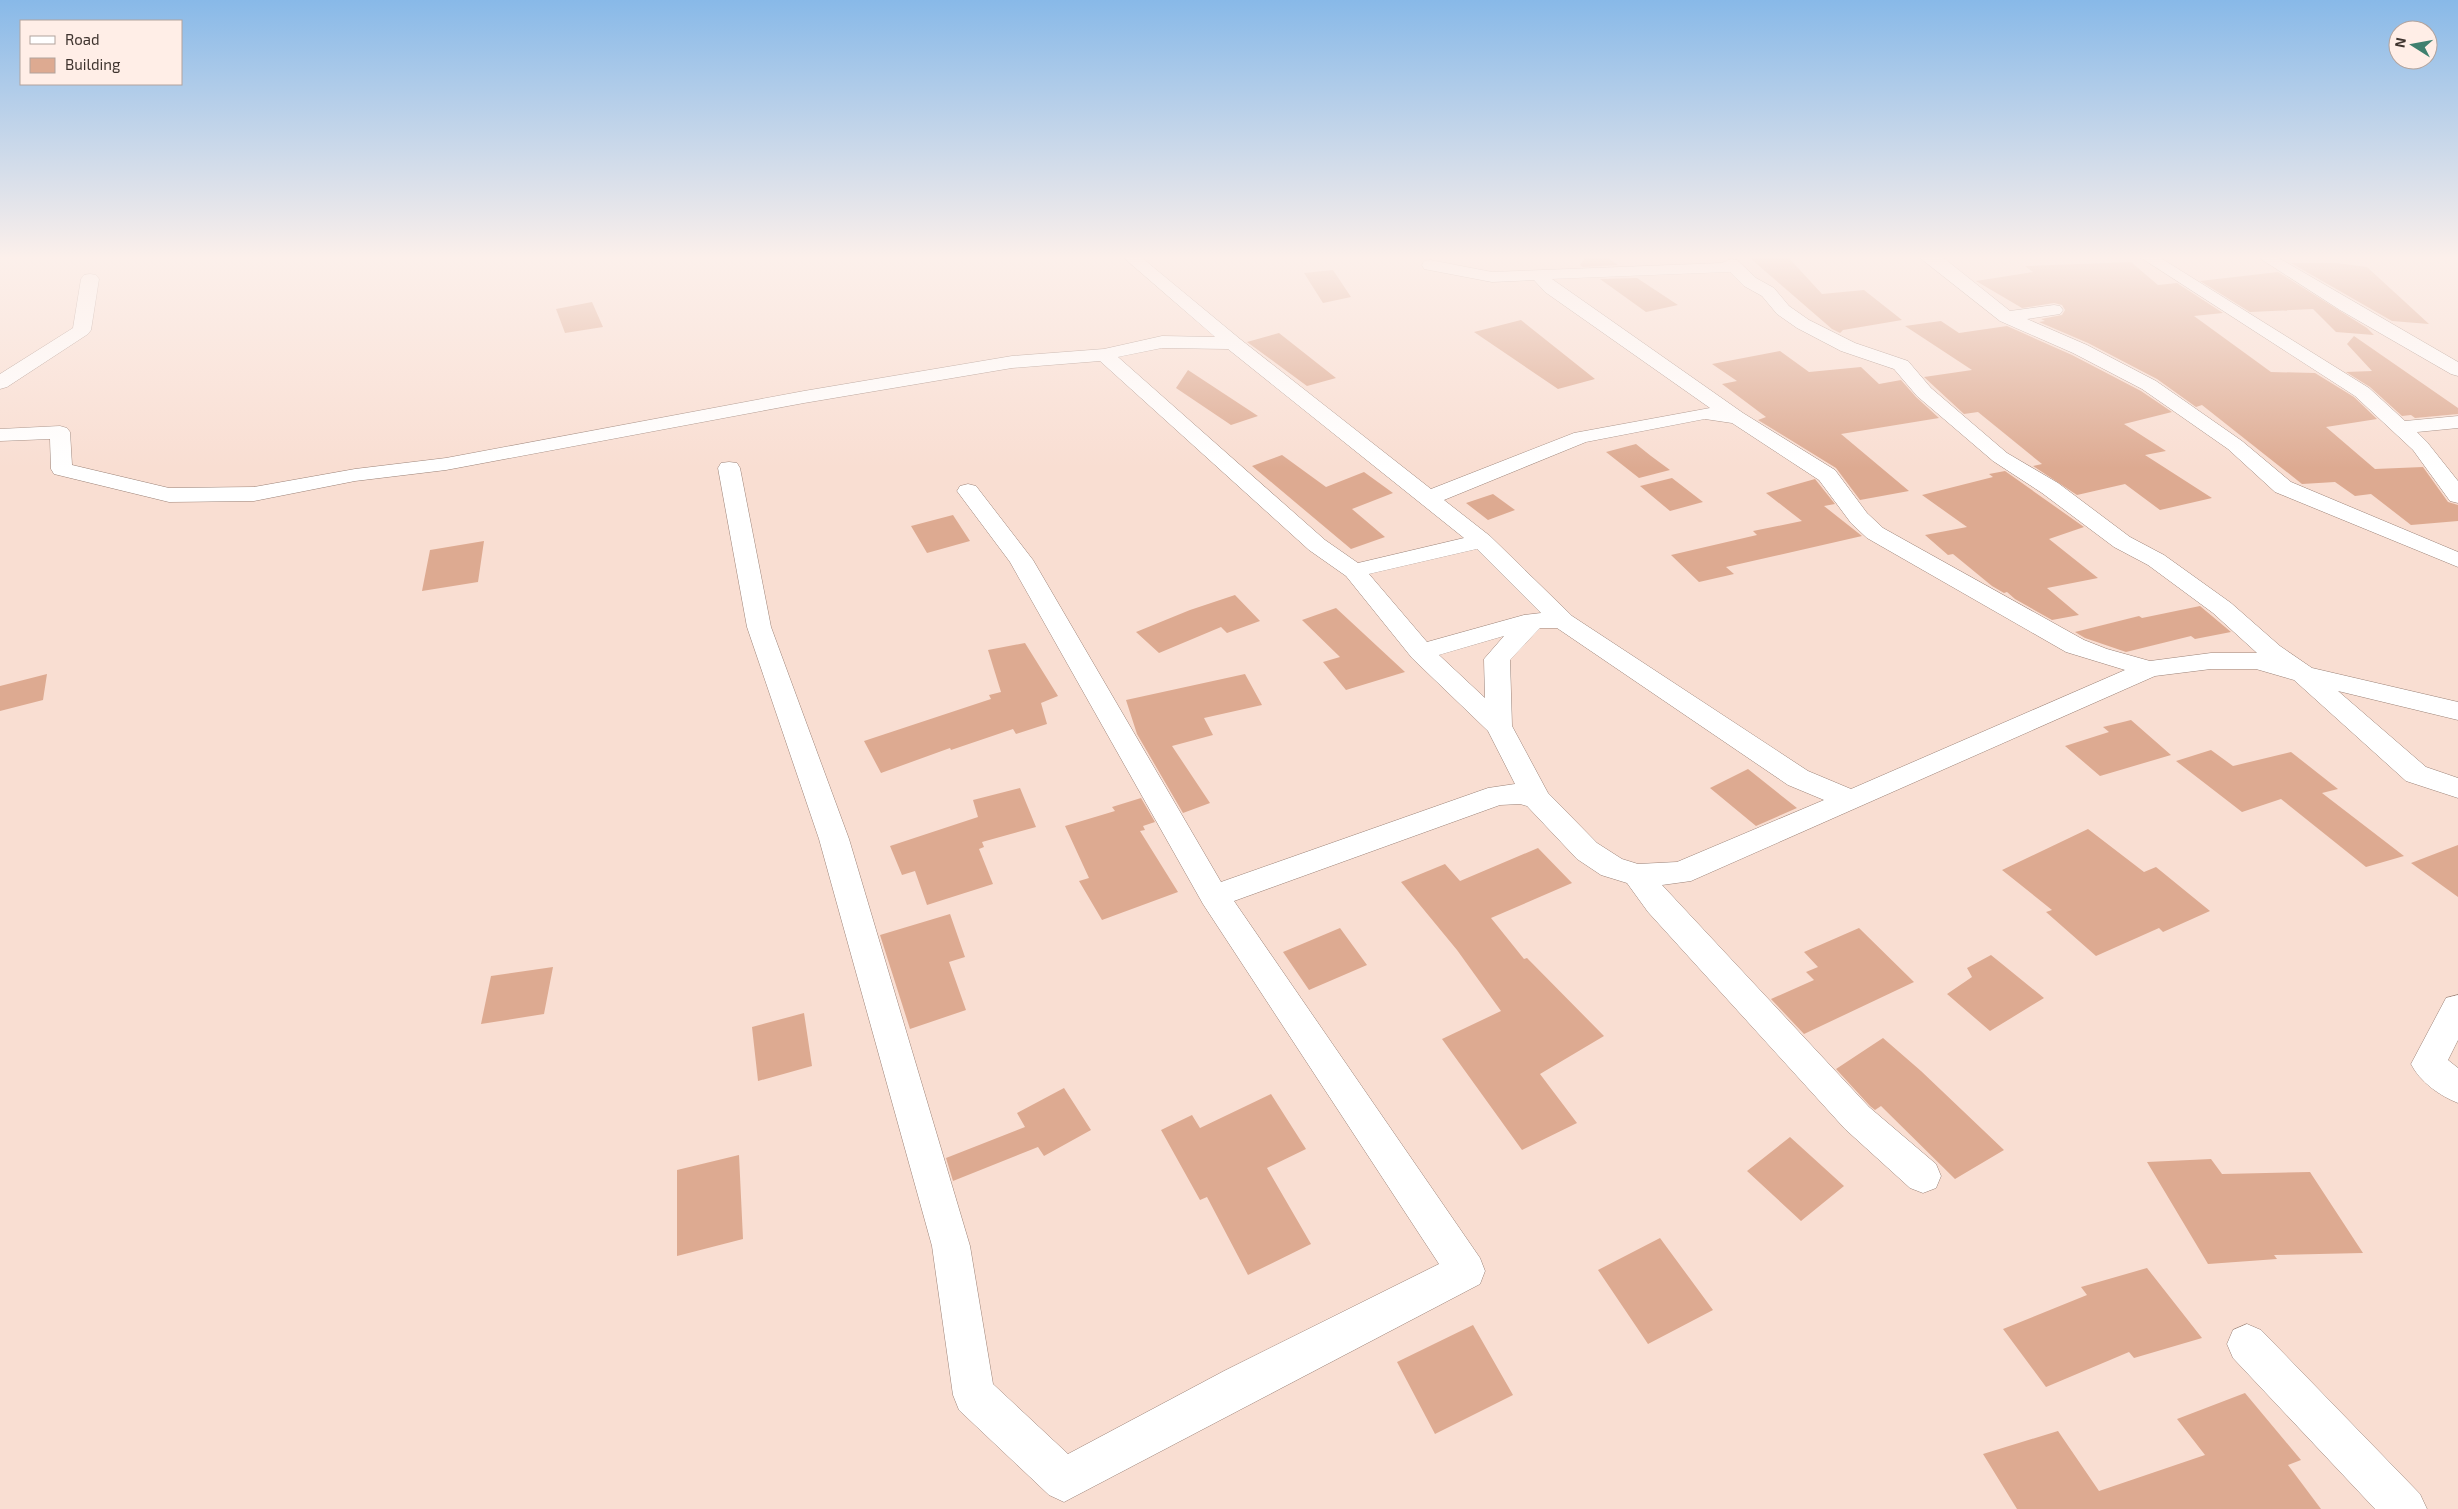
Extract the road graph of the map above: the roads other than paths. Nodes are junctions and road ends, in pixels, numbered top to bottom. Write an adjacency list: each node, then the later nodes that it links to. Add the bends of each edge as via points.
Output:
1 (82, 327): 11 (street)
2 (1215, 327): 8 (street)
3 (1608, 327): 12 (street)
4 (1810, 327): 26 (street, via 1848,347 1901,365 1924,392 2000,457 2050,488 2122,542 2156,560 2222,608)
5 (2030, 327): 21 (street, via 2149,385 2234,445 2283,487)
6 (2260, 327): 14 (street, via 2362,392)
7 (2383, 327): 10 (street)
8 (1233, 343): 9 (street, via 1162,342); 19 (street)
9 (1104, 355): 15 (street, via 1012,362 446,464 355,475 254,494 168,494 62,469 60,432); 22 (street, via 1317,546)
10 (2458, 370)
11 (0, 383)
12 (1738, 418): 19 (street, via 1705,413 1581,437); 27 (street, via 1827,475 1859,518 1875,533 2075,646)
13 (2458, 422): 14 (street)
14 (2401, 428): 18 (street, via 2420,446)
15 (0, 435)
16 (729, 468): 39 (street, via 759,627 834,839 951,1246 974,1395 1064,1480 1239,1386 1466,1271)
17 (968, 491): 39 (street, via 1021,560)
18 (2457, 495)
19 (1428, 498): 20 (street)
20 (1482, 541): 22 (street); 24 (street)
21 (2458, 560)
22 (1354, 571): 25 (street)
23 (1533, 620): 24 (street); 25 (street); 30 (street, via 1497,659)
24 (1563, 621): 32 (street)
25 (1421, 652): 30 (street)
26 (2264, 656): 27 (street); 28 (street)
27 (2150, 669): 35 (street)
28 (2303, 674): 29 (street); 31 (street)
29 (2458, 711)
30 (1499, 726): 34 (street)
31 (2416, 774): 33 (street); 36 (street)
32 (1798, 778): 35 (street); 37 (street)
33 (2458, 788)
34 (1537, 799): 38 (street, via 1587,851 1612,867); 39 (street, via 1520,794 1498,795)
35 (1852, 800): 37 (street)
36 (2458, 806)
37 (1816, 814): 38 (street, via 1680,873)
38 (1638, 875): 42 (street, via 1659,904 1857,1118)
39 (1214, 896)
40 (2458, 1008): 41 (street, via 2428,1064)
41 (2458, 1088)
42 (1923, 1176)
43 (2247, 1344): 44 (street)
44 (2404, 1509)

